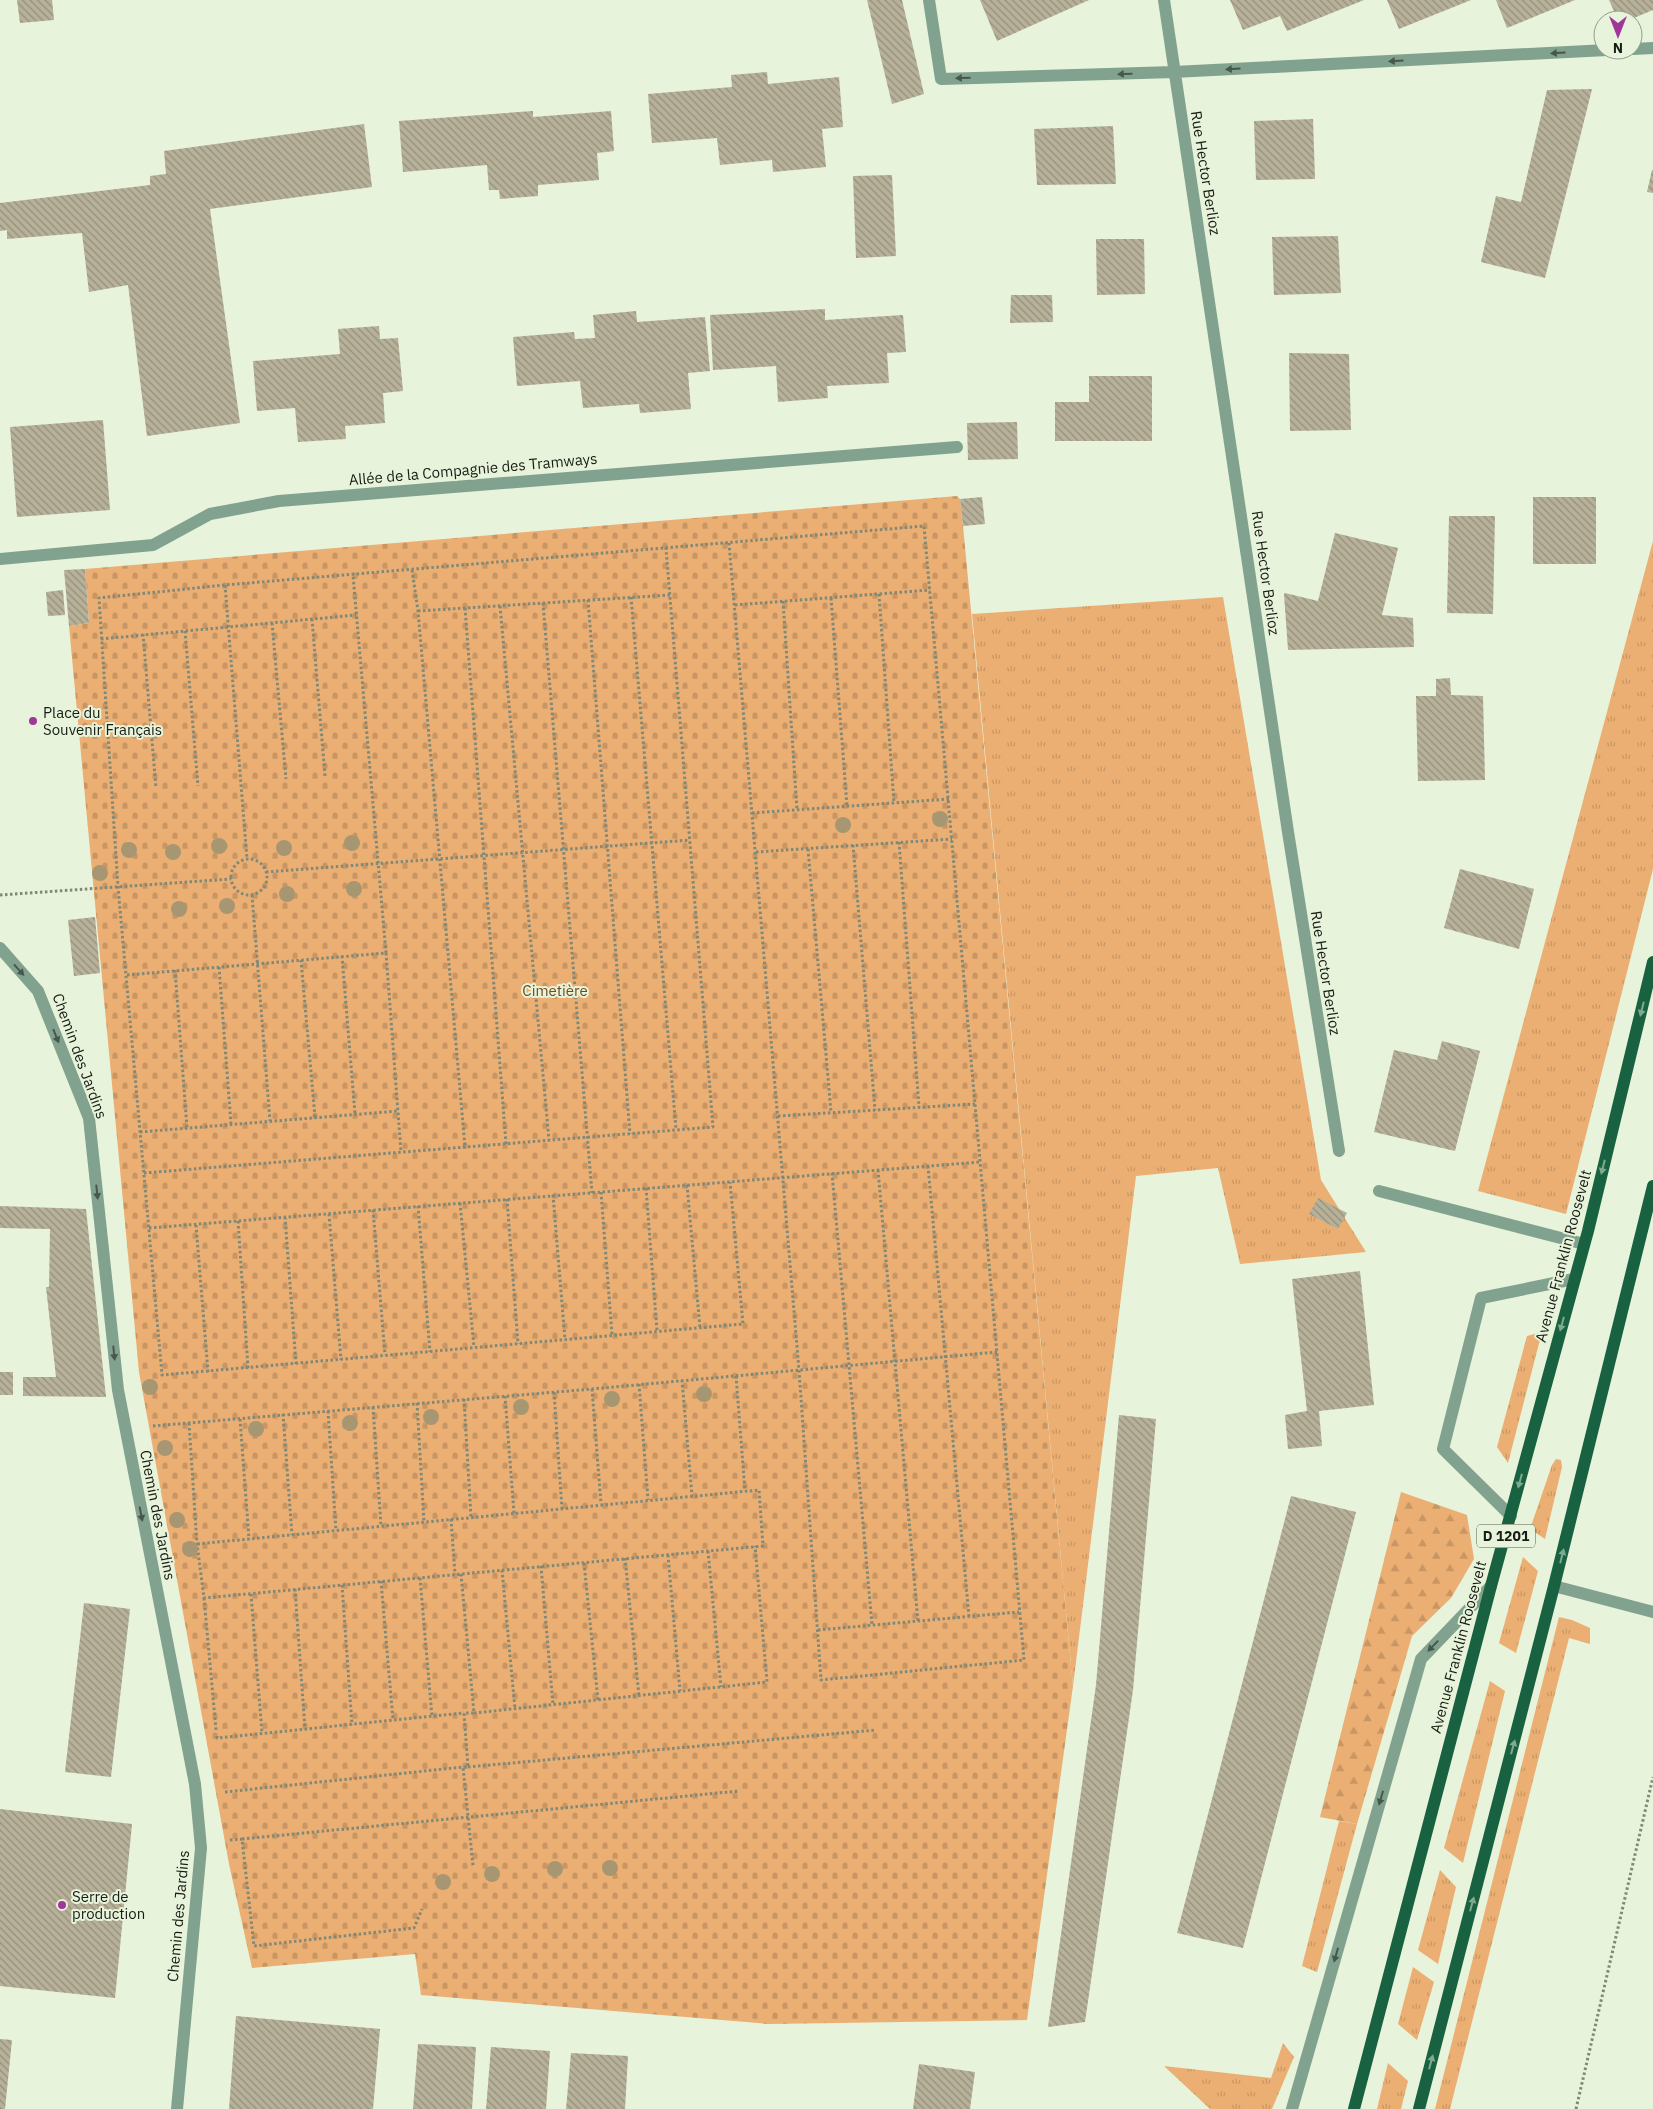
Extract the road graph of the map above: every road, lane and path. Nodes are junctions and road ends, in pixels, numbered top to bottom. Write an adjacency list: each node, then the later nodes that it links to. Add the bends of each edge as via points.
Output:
1 (929, 0): 4 (street, one-way to 1, via 941,79)
2 (1164, 0): 4 (street, Rue Hector Berlioz)
3 (1593, 51): 4 (street, one-way to 4)
4 (1174, 72): 86 (street, Rue Hector Berlioz)
5 (957, 447): 8 (street, Allée de la Compagnie des Tramways, via 279,501 210,514 153,545)
6 (729, 543): 7 (path); 12 (path, via 924,526); 20 (path)
7 (666, 548): 9 (path); 14 (path)
8 (0, 560)
9 (412, 570): 10 (path); 23 (path)
10 (353, 575): 11 (path); 24 (path)
11 (225, 585): 27 (path); 30 (path, via 99,598)
12 (930, 590): 13 (path); 35 (path)
13 (879, 594): 16 (path); 36 (path)
14 (670, 595): 15 (path); 41 (path)
15 (631, 597): 17 (path); 43 (path)
16 (831, 598): 18 (path); 37 (path)
17 (588, 600): 19 (path); 45 (path)
18 (783, 601): 20 (path); 38 (path)
19 (543, 603): 21 (path); 47 (path)
20 (735, 605): 39 (path)
21 (500, 606): 22 (path); 49 (path)
22 (464, 608): 23 (path); 50 (path)
23 (418, 611): 52 (path)
24 (356, 615): 25 (path); 53 (path)
25 (312, 619): 26 (path); 31 (path)
26 (272, 623): 27 (path); 32 (path)
27 (228, 626): 28 (path); 51 (path)
28 (185, 631): 29 (path); 33 (path)
29 (144, 634): 30 (path); 34 (path)
30 (101, 638): 56 (path)
31 (325, 776)
32 (286, 779)
33 (198, 786)
34 (156, 788)
35 (949, 799): 36 (path); 40 (path)
36 (894, 803): 37 (path)
37 (847, 806): 38 (path)
38 (797, 810): 39 (path)
39 (752, 813): 48 (path)
40 (952, 839): 42 (path); 68 (path)
41 (690, 840): 43 (path); 79 (path, via 713,1126)
42 (899, 842): 44 (path); 69 (path)
43 (652, 843): 45 (path); 79 (path)
44 (853, 845): 46 (path); 70 (path)
45 (607, 847): 47 (path); 81 (path)
46 (808, 849): 48 (path); 72 (path)
47 (564, 850): 49 (path); 82 (path)
48 (756, 852): 74 (path)
49 (523, 853): 50 (path); 83 (path)
50 (483, 856): 52 (path); 84 (path)
51 (248, 860): 54 (path, via 259,862); 55 (path, via 233,868)
52 (439, 860): 53 (path); 85 (path)
53 (378, 864): 54 (path); 60 (path)
54 (266, 872): 58 (path, via 262,889)
55 (231, 879): 56 (path); 58 (path, via 241,894)
56 (118, 887): 57 (path); 67 (path)
57 (0, 895)
58 (252, 895): 64 (path)
59 (0, 948): 143 (street, Chemin des Jardins, one-way to 143, via 38,991 89,1118 118,1390)
60 (386, 952): 61 (path); 71 (path)
61 (342, 956): 62 (path); 73 (path)
62 (301, 960): 64 (path); 75 (path)
63 (1653, 962): 111 (main road, Avenue Franklin Roosevelt / D 1201, one-way to 111)
64 (258, 963): 65 (path); 76 (path)
65 (219, 967): 66 (path); 77 (path)
66 (175, 970): 67 (path); 78 (path)
67 (126, 974): 80 (path)
68 (975, 1104): 69 (path); 88 (path)
69 (919, 1107): 70 (path)
70 (875, 1110): 72 (path)
71 (398, 1111): 73 (path); 87 (path)
72 (831, 1112): 74 (path)
73 (354, 1114): 75 (path)
74 (778, 1116): 93 (path)
75 (315, 1117): 76 (path)
76 (270, 1121): 77 (path)
77 (231, 1124): 78 (path)
78 (187, 1128): 80 (path)
79 (676, 1129): 81 (path)
80 (140, 1132): 91 (path)
81 (630, 1134): 82 (path)
82 (588, 1137): 83 (path); 100 (path)
83 (549, 1140): 84 (path)
84 (506, 1144): 85 (path)
85 (464, 1147): 87 (path)
86 (1339, 1151)
87 (401, 1152): 91 (path)
88 (980, 1162): 89 (path); 120 (path)
89 (928, 1166): 90 (path); 122 (path)
90 (878, 1170): 92 (path); 124 (path)
91 (144, 1174): 110 (path)
92 (832, 1174): 93 (path); 126 (path)
93 (783, 1178): 94 (path); 128 (path)
94 (730, 1182): 95 (path); 113 (path, via 743,1324)
95 (686, 1185): 97 (path); 113 (path)
96 (1653, 1186): 172 (main road, one-way to 96)
97 (646, 1188): 99 (path); 114 (path)
98 (1380, 1191): 111 (street)
99 (601, 1192): 100 (path); 115 (path)
100 (592, 1193): 101 (path)
101 (553, 1196): 102 (path); 116 (path)
102 (507, 1199): 103 (path); 117 (path)
103 (460, 1203): 104 (path); 118 (path)
104 (418, 1206): 105 (path); 119 (path)
105 (373, 1210): 106 (path); 121 (path)
106 (329, 1214): 107 (path); 123 (path)
107 (285, 1218): 108 (path); 125 (path)
108 (238, 1221): 109 (path); 127 (path)
109 (196, 1225): 110 (path); 129 (path)
110 (149, 1228): 129 (path, via 162,1375)
111 (1584, 1244): 112 (main road, Avenue Franklin Roosevelt / D 1201)
112 (1574, 1279): 150 (main road, Avenue Franklin Roosevelt / D 1201, one-way to 150); 150 (street, via 1482,1298 1443,1449)
113 (700, 1328): 114 (path)
114 (657, 1331): 115 (path)
115 (612, 1335): 116 (path)
116 (565, 1340): 117 (path)
117 (518, 1344): 118 (path)
118 (474, 1348): 119 (path)
119 (430, 1352): 121 (path)
120 (997, 1352): 122 (path); 176 (path)
121 (385, 1355): 123 (path)
122 (945, 1357): 124 (path); 178 (path)
123 (341, 1360): 125 (path)
124 (895, 1362): 126 (path); 179 (path)
125 (296, 1364): 127 (path)
126 (849, 1366): 128 (path); 180 (path)
127 (248, 1368): 129 (path)
128 (798, 1370): 130 (path); 181 (path)
129 (208, 1372)
130 (736, 1376): 131 (path); 144 (path)
131 (682, 1380): 132 (path); 145 (path)
132 (639, 1384): 133 (path); 146 (path)
133 (592, 1389): 134 (path); 147 (path)
134 (554, 1392): 135 (path); 148 (path)
135 (505, 1396): 136 (path); 149 (path)
136 (464, 1399): 137 (path); 151 (path)
137 (417, 1403): 138 (path); 153 (path)
138 (373, 1406): 139 (path); 154 (path)
139 (328, 1411): 140 (path); 155 (path)
140 (283, 1414): 141 (path); 156 (path)
141 (240, 1418): 142 (path); 157 (path)
142 (189, 1423): 143 (path); 158 (path)
143 (125, 1428): 206 (street, Chemin des Jardins, one-way to 206, via 195,1784 201,1848)
144 (745, 1491): 145 (path); 159 (path, via 759,1490 763,1546)
145 (692, 1496): 146 (path)
146 (648, 1500): 147 (path)
147 (601, 1504): 148 (path)
148 (562, 1509): 149 (path)
149 (514, 1513): 151 (path)
150 (1511, 1516): 171 (main road, Avenue Franklin Roosevelt / D 1201)
151 (472, 1517): 152 (path)
152 (451, 1519): 153 (path); 166 (path)
153 (424, 1522): 154 (path)
154 (381, 1526): 155 (path)
155 (336, 1531): 156 (path)
156 (292, 1535): 157 (path)
157 (249, 1539): 158 (path)
158 (197, 1544): 175 (path)
159 (755, 1546): 160 (path); 182 (path, via 767,1682)
160 (708, 1551): 161 (path); 182 (path)
161 (668, 1555): 162 (path); 183 (path)
162 (625, 1558): 163 (path); 184 (path)
163 (584, 1563): 164 (path); 185 (path)
164 (541, 1566): 165 (path); 186 (path)
165 (502, 1570): 167 (path); 187 (path)
166 (454, 1574): 167 (path); 168 (path)
167 (460, 1574): 189 (path)
168 (420, 1578): 169 (path); 190 (path)
169 (381, 1581): 170 (path); 191 (path)
170 (342, 1585): 173 (path); 192 (path)
171 (1491, 1586): 207 (street, one-way to 207, via 1421,1659); 208 (main road, Avenue Franklin Roosevelt / D 1201)
172 (1554, 1586): 177 (street); 209 (main road, one-way to 172)
173 (295, 1589): 174 (path); 193 (path)
174 (252, 1594): 175 (path); 195 (path)
175 (204, 1598): 195 (path, via 217,1738)
176 (1019, 1612): 178 (path); 181 (path, via 1024,1660 821,1680)
177 (1653, 1612)
178 (969, 1617): 179 (path)
179 (918, 1622): 180 (path)
180 (872, 1625): 181 (path)
181 (818, 1630)
182 (721, 1687): 183 (path)
183 (680, 1691): 184 (path)
184 (639, 1696): 185 (path)
185 (598, 1700): 186 (path)
186 (553, 1705): 187 (path)
187 (515, 1709): 189 (path)
188 (464, 1713): 189 (path); 190 (path); 197 (path)
189 (474, 1713)
190 (432, 1717): 191 (path)
191 (393, 1720): 192 (path)
192 (352, 1725): 193 (path)
193 (305, 1729): 195 (path)
194 (876, 1730): 197 (path)
195 (262, 1733)
196 (462, 1767): 197 (path); 200 (path, via 225,1792); 201 (path)
197 (468, 1767)
198 (1653, 1777): 210 (path)
199 (739, 1791): 201 (path)
200 (226, 1801)
201 (468, 1817): 203 (path); 204 (path)
202 (228, 1831): 203 (path, via 230,1840)
203 (242, 1839): 205 (path, via 254,1946 414,1928)
204 (473, 1866)
205 (422, 1909)
206 (177, 2109)
207 (1292, 2109)
208 (1354, 2109)
209 (1419, 2109)
210 (1576, 2109)

